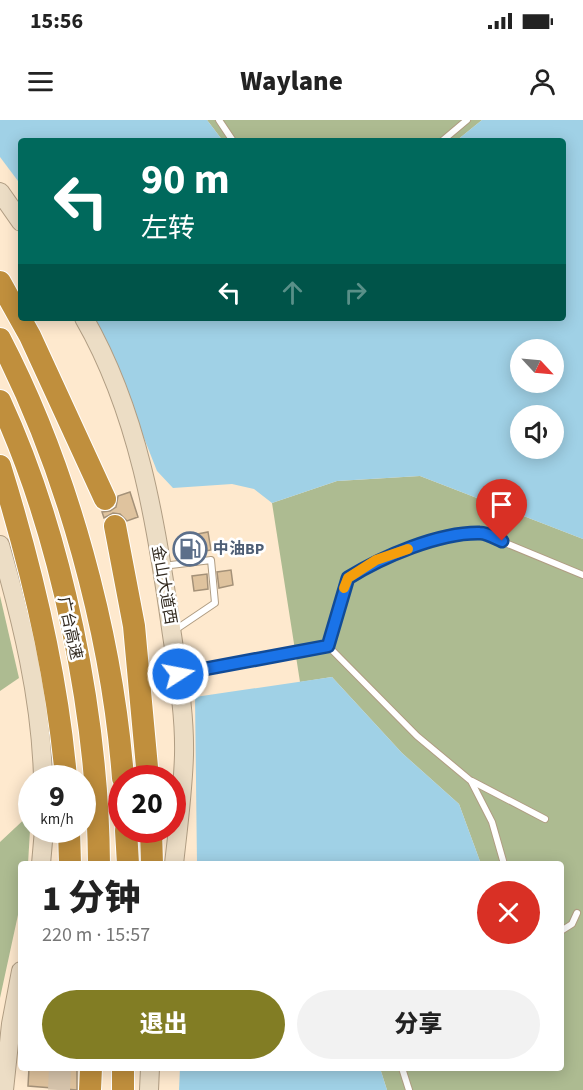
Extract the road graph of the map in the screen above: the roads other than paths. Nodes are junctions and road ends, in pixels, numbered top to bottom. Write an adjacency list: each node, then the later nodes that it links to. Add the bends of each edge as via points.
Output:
1 (219, 120): 3 (lane)
2 (466, 120): 4 (lane)
3 (231, 138)
4 (445, 138)
5 (0, 192): 6 (main road)
6 (18, 218)
7 (0, 282): 8 (highway)
8 (18, 314)
9 (22, 321): 14 (highway)
10 (85, 321): 17 (main road, 金山大道西, via 120,391 135,439)
11 (0, 339): 24 (highway, 广台高速, via 33,411 78,540 114,700)
12 (0, 401): 34 (highway, 广台高速, via 38,498 71,631 91,747)
13 (0, 465): 23 (highway, via 54,688)
14 (105, 499)
15 (115, 526): 25 (highway, via 134,626)
16 (0, 545): 22 (main road, via 31,672)
17 (161, 566): 19 (main road, 金山大道西); 19 (lane, via 211,560 215,603)
18 (583, 575): 20 (lane, via 481,533 432,540 376,560 348,578)
19 (172, 632): 21 (main road, 金山大道西)
20 (328, 646): 21 (lane); 26 (lane, via 417,736)
21 (178, 674): 37 (main road, 金山大道西, via 184,754)
22 (42, 765)
23 (64, 765)
24 (122, 765)
25 (147, 765)
26 (471, 781): 27 (lane); 38 (lane, via 492,822)
27 (545, 819)
28 (43, 843): 32 (main road)
29 (69, 843): 33 (highway)
30 (127, 843): 35 (highway)
31 (151, 843): 36 (highway)
32 (41, 861)
33 (69, 861)
34 (99, 861)
35 (128, 861)
36 (152, 861)
37 (174, 861)
38 (503, 861)
39 (577, 913): 40 (lane, via 572,924)
40 (564, 929)
41 (18, 987): 46 (main road)
42 (91, 1071): 47 (highway)
43 (123, 1071): 48 (highway)
44 (150, 1071): 49 (main road)
45 (403, 1071): 50 (lane)
46 (4, 1090)
47 (90, 1090)
48 (123, 1090)
49 (149, 1090)
50 (409, 1090)

